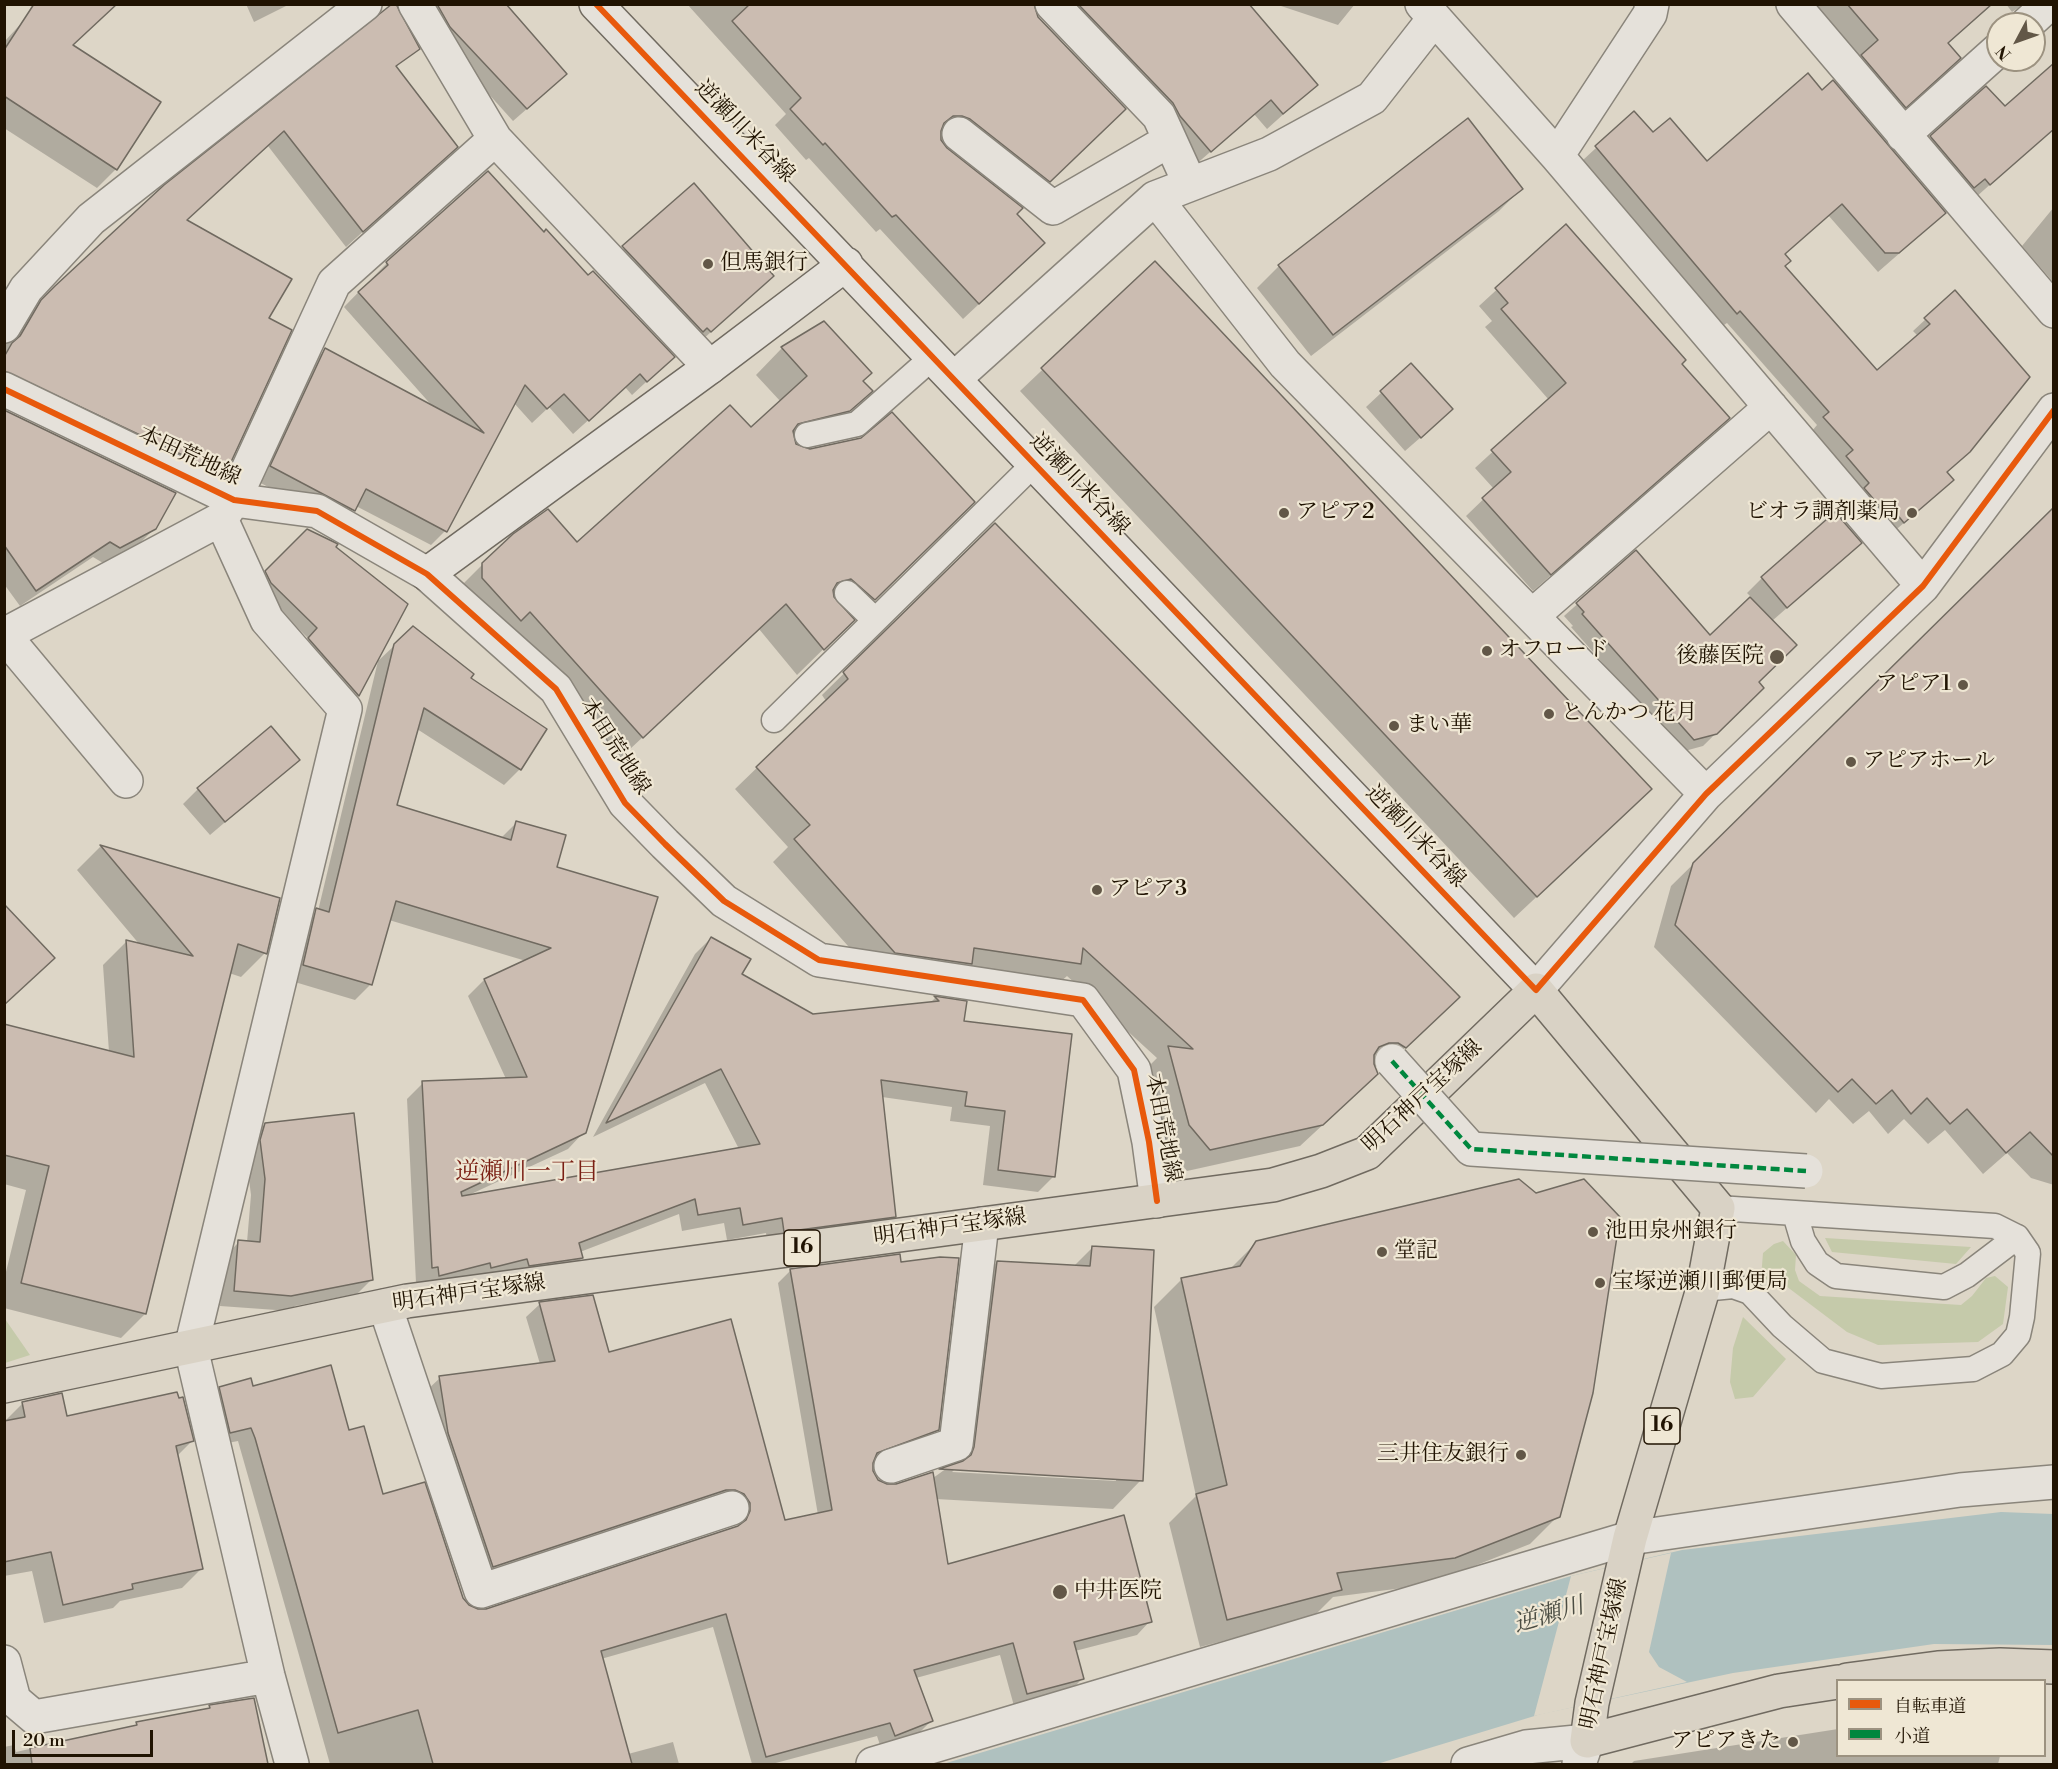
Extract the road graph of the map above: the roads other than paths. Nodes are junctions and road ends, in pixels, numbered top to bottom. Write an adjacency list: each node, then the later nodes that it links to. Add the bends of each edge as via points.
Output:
1 (365, 4): 18 (street, via 91,219 26,290)
2 (415, 4): 11 (street)
3 (596, 4): 16 (street, 逆瀬川米谷線)
4 (1052, 4): 12 (street, via 1159,116)
5 (1653, 4): 13 (street)
6 (1793, 4): 10 (street)
7 (1428, 12): 13 (street); 14 (street, via 1372,98 1269,154)
8 (1986, 61): 10 (street)
9 (959, 134): 12 (street, via 1053,208)
10 (1904, 135): 17 (street)
11 (495, 139): 19 (street); 26 (street, via 334,284)
12 (1170, 140): 14 (street)
13 (1557, 156): 22 (street)
14 (1190, 184): 15 (street)
15 (1155, 198): 20 (street); 30 (street, via 1285,364)
16 (846, 264): 19 (street); 20 (street, 逆瀬川米谷線)
17 (2054, 311)
18 (4, 326)
19 (710, 367): 27 (street)
20 (943, 368): 24 (lane, via 857,424); 25 (street, 逆瀬川米谷線)
21 (4, 388): 26 (street, 本田荒地線)
22 (1771, 407): 28 (street); 30 (street)
23 (2054, 410): 28 (street)
24 (807, 435)
25 (1034, 464): 31 (lane); 36 (street, 逆瀬川米谷線)
26 (227, 509): 27 (street, 本田荒地線, via 317,511); 32 (street); 46 (street, via 267,620 345,709)
27 (427, 574): 39 (street, 本田荒地線, via 556,689 625,803 724,901 819,960 1083,1000 1134,1070)
28 (1923, 586): 35 (street)
29 (847, 593): 31 (lane)
30 (1532, 616): 35 (street)
31 (875, 620): 33 (lane)
32 (4, 635): 34 (street)
33 (774, 720)
34 (126, 781)
35 (1706, 794): 36 (street)
36 (1536, 990): 39 (main road, 明石神戸宝塚線 / 16, via 1367,1153 1273,1185); 40 (main road)
37 (1392, 1061): 38 (street, bridge, via 1471,1149)
38 (1806, 1171)
39 (1157, 1201): 42 (main road, 明石神戸宝塚線 / 16)
40 (1718, 1208): 41 (lane); 44 (main road, 明石神戸宝塚線 / 16)
41 (1795, 1214): 43 (lane, via 1995,1226); 43 (lane, via 1803,1241 1817,1263 1836,1276 1944,1287 1967,1275)
42 (982, 1224): 45 (main road, 明石神戸宝塚線 / 16); 48 (street, via 956,1444)
43 (2017, 1237): 44 (lane, via 2028,1253 2018,1335 2002,1354 1973,1369 1881,1376 1823,1361 1750,1292 1733,1286)
44 (1703, 1289): 51 (main road, 明石神戸宝塚線 / 16)
45 (385, 1306): 46 (main road, 明石神戸宝塚線 / 16); 50 (street, via 481,1591)
46 (191, 1348): 47 (main road, 明石神戸宝塚線 / 16); 54 (street)
47 (4, 1386)
48 (891, 1466)
49 (2054, 1482): 51 (street, via 1960,1490)
50 (732, 1508)
51 (1627, 1551): 57 (main road, 明石神戸宝塚線 / 16); 59 (street)
52 (4, 1662): 54 (street, via 14,1700 34,1717)
53 (2054, 1667): 55 (main road, via 1938,1668)
54 (268, 1676): 58 (street)
55 (1854, 1679)
56 (1836, 1682): 57 (main road, 明石神戸宝塚線, via 1779,1691)
57 (1583, 1753): 60 (street, via 1526,1748)
58 (292, 1764)
59 (873, 1764)
60 (1468, 1764)

